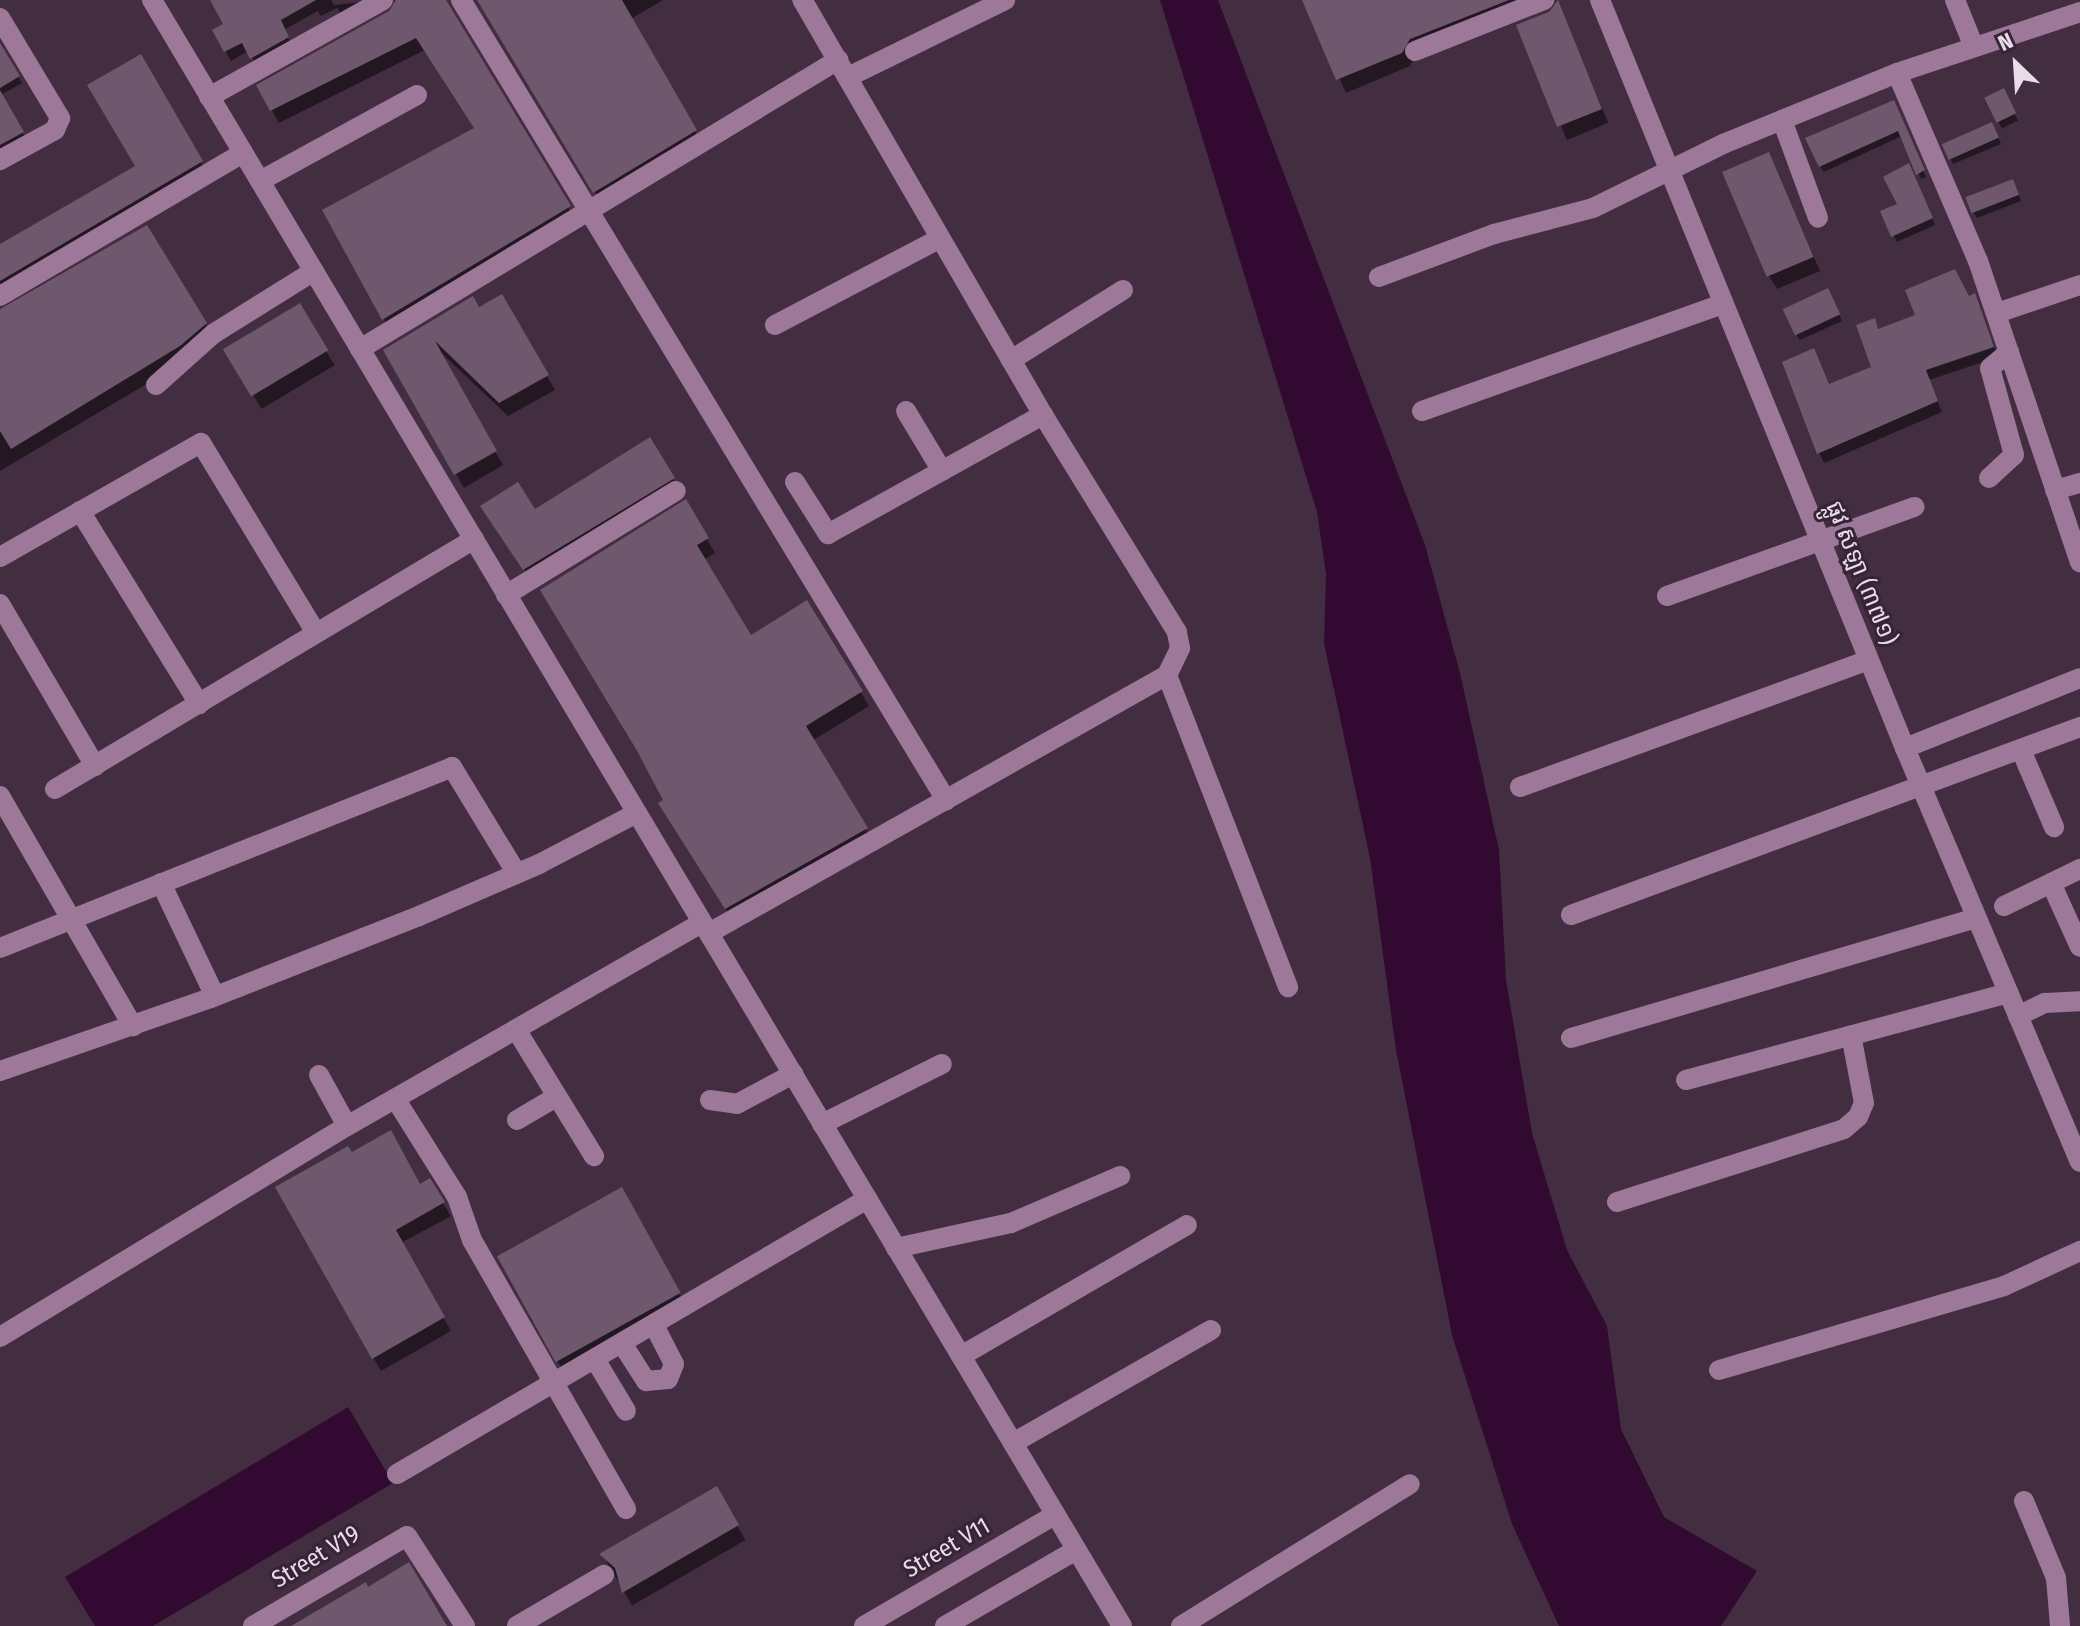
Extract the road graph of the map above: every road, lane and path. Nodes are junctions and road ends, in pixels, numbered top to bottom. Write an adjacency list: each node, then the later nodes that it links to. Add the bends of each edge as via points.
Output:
1 (152, 0): 16 (street)
2 (383, 0): 16 (street)
3 (461, 0): 22 (street)
4 (802, 0): 13 (street)
5 (1005, 0): 13 (street)
6 (1544, 0): 12 (street)
7 (1600, 0): 20 (street, ផ្លូវ សឡា (៣៧១))
8 (1955, 0): 11 (street)
9 (2080, 12): 11 (street)
10 (0, 18): 19 (street, via 60,118 55,130)
11 (1974, 47): 14 (street)
12 (1415, 51)
13 (843, 69): 22 (street); 24 (street)
14 (1897, 73): 17 (street); 31 (street)
15 (417, 95): 21 (street)
16 (209, 97): 18 (street)
17 (1782, 120): 20 (street); 23 (street)
18 (243, 153): 21 (street); 29 (street)
19 (0, 160)
20 (1668, 174): 26 (street, via 1593,208 1494,234); 30 (street, ផ្លូវ សឡា (៣៧១))
21 (260, 181): 25 (street)
22 (590, 206): 33 (street); 68 (street)
23 (1818, 218)
24 (939, 239): 32 (street); 35 (street)
25 (314, 271): 33 (street); 36 (street, via 213,334)
26 (1379, 277)
27 (2080, 285): 31 (street)
28 (1123, 290): 35 (street)
29 (0, 296)
30 (1722, 304): 38 (street); 49 (street, ផ្លូវ សឡា (៣៧១))
31 (1997, 313): 34 (street)
32 (775, 325)
33 (360, 349): 48 (street)
34 (2009, 352): 41 (street, via 1990,368 2014,455); 44 (street)
35 (1011, 360): 39 (street)
36 (156, 385)
37 (906, 411): 40 (street)
38 (1422, 411)
39 (1043, 415): 40 (street); 57 (street, via 1177,632 1180,648)
40 (942, 471): 42 (street, via 825,534)
41 (1989, 478)
42 (795, 482)
43 (2080, 483): 44 (street)
44 (2055, 490): 51 (street)
45 (676, 491): 52 (street)
46 (1914, 507): 49 (street)
47 (80, 511): 50 (street); 55 (street, via 196,444 206,445); 59 (street)
48 (474, 539): 52 (street); 55 (street)
49 (1821, 544): 53 (street); 56 (street, ផ្លូវ សឡា (៣៧១))
50 (0, 557)
51 (2080, 562)
52 (506, 595): 69 (street)
53 (1667, 596)
54 (0, 604): 63 (street)
55 (316, 633): 59 (street)
56 (1868, 660): 61 (street, ផ្លូវ សឡា (៣៧១)); 64 (street)
57 (1167, 675): 68 (street); 82 (street)
58 (2079, 680): 61 (street)
59 (199, 704): 63 (street)
60 (2080, 727): 62 (street)
61 (1905, 748): 66 (street, ផ្លូវ សឡា (៣៧១))
62 (2021, 750): 66 (street); 70 (street)
63 (95, 766): 65 (street)
64 (1520, 787)
65 (55, 789)
66 (1922, 789): 76 (street); 77 (street, ផ្លូវ សឡា (៣៧១))
67 (0, 796): 78 (street)
68 (946, 800): 79 (street)
69 (637, 813): 72 (street); 79 (street)
70 (2054, 827)
71 (2080, 869): 74 (street)
72 (517, 874): 73 (street, via 452,767); 84 (street)
73 (161, 883): 78 (street); 84 (street)
74 (2051, 883): 75 (street); 80 (street)
75 (2004, 906)
76 (1571, 915)
77 (1976, 918): 83 (street, ផ្លូវ សឡា (៣៧១)); 90 (street)
78 (73, 919): 81 (street); 87 (street)
79 (706, 928): 88 (street); 93 (street)
80 (2080, 947)
81 (0, 948)
82 (1288, 987)
83 (2008, 993): 86 (street, ផ្លូវ សឡា (៣៧១)); 89 (street)
84 (215, 996): 87 (street)
85 (2080, 1001): 86 (street, via 2045,1003)
86 (2018, 1016): 99 (street, ផ្លូវ សឡា (៣៧១))
87 (133, 1026): 92 (street)
88 (517, 1031): 96 (street); 97 (street)
89 (1851, 1035): 95 (street); 107 (street, via 1864,1103 1844,1129)
90 (1571, 1038)
91 (942, 1064): 101 (street)
92 (0, 1071)
93 (793, 1074): 98 (street, via 737,1104); 101 (street)
94 (319, 1075): 102 (street)
95 (1686, 1080)
96 (556, 1097): 100 (street); 103 (street)
97 (396, 1100): 102 (street); 119 (street, via 457,1197 472,1240)
98 (710, 1100)
99 (2071, 1113): 104 (street, ផ្លូវ សឡា (៣៧១))
100 (517, 1120)
101 (822, 1124): 106 (street)
102 (347, 1126): 113 (street)
103 (594, 1156)
104 (2080, 1162)
105 (1120, 1176): 109 (street, via 1011,1223)
106 (867, 1199): 109 (street); 111 (street)
107 (1617, 1202)
108 (1187, 1225): 115 (street)
109 (896, 1248): 115 (street)
110 (2080, 1251): 117 (street, via 2004,1286)
111 (655, 1327): 114 (street); 118 (street, via 675,1372 652,1384)
112 (1211, 1330): 120 (street)
113 (0, 1337)
114 (623, 1345): 116 (street); 118 (street)
115 (961, 1356): 120 (street)
116 (596, 1361): 118 (street, via 622,1404); 119 (street)
117 (1719, 1370)
118 (639, 1371)
119 (552, 1384): 121 (street); 124 (street)
120 (1013, 1443): 125 (street)
121 (397, 1474)
122 (1410, 1484): 134 (street)
123 (2024, 1501): 135 (street, via 2056,1578)
124 (626, 1509)
125 (1055, 1515): 126 (street); 131 (street, Street V11)
126 (1076, 1550): 132 (street); 133 (street)
127 (604, 1575): 130 (street)
128 (264, 1623): 129 (street, Street V19, via 407,1536)
129 (465, 1626)
130 (517, 1626)
131 (864, 1626)
132 (945, 1626)
133 (1122, 1626)
134 (1181, 1626)
135 (2060, 1626)

